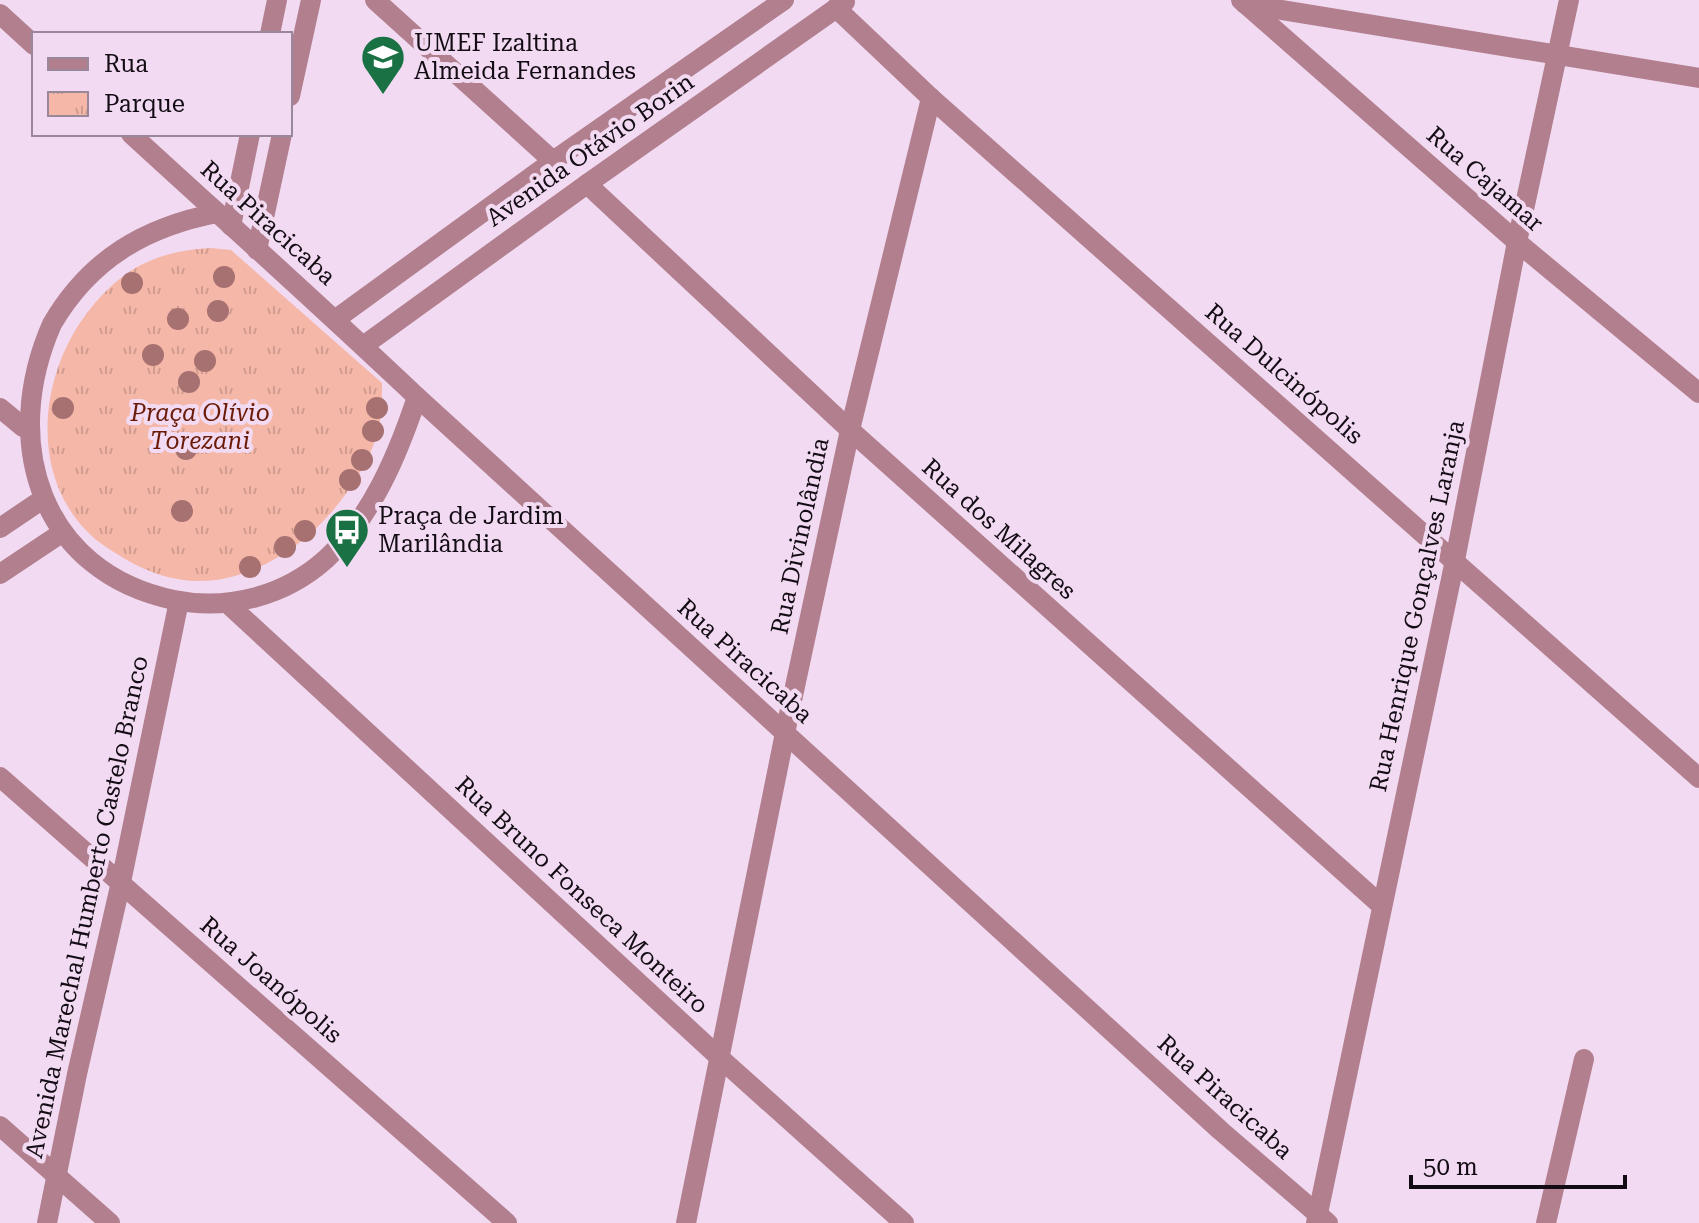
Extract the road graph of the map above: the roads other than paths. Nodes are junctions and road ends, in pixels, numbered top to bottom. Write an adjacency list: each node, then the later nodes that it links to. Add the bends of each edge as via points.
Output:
1 (277, 0): 9 (street)
2 (311, 0): 13 (street)
3 (375, 0): 18 (street)
4 (784, 0): 18 (street, Avenida Otávio Borin)
5 (1569, 0): 11 (street, Rua Henrique Gonçalves Laranja)
6 (1243, 2): 11 (street); 21 (street, Rua Cajamar)
7 (842, 4): 14 (street, Rua Dulcinópolis); 19 (street, Avenida Otávio Borin)
8 (0, 14): 10 (street)
9 (270, 32)
10 (32, 43)
11 (1557, 56): 12 (street); 21 (street, Rua Henrique Gonçalves Laranja)
12 (1699, 78)
13 (292, 87)
14 (931, 98): 29 (street, Rua Divinolândia); 33 (street, Rua Dulcinópolis)
15 (133, 136): 20 (street, Rua Piracicaba)
16 (249, 136): 20 (street)
17 (282, 136): 22 (street)
18 (553, 161): 23 (street, Avenida Otávio Borin)
19 (587, 184): 24 (street, Avenida Otávio Borin); 29 (street, Rua dos Milagres)
20 (224, 220): 22 (street, Rua Piracicaba); 28 (street, via 179,222 141,237 76,289 32,366)
21 (1517, 242): 25 (street, Rua Cajamar); 33 (street, Rua Henrique Gonçalves Laranja)
22 (257, 250): 23 (street, Rua Piracicaba)
23 (336, 319): 24 (street, Rua Piracicaba)
24 (363, 346): 26 (street, Rua Piracicaba)
25 (1699, 393)
26 (417, 397): 36 (street, via 384,478 341,543 290,584); 37 (street, Rua Piracicaba)
27 (0, 408): 28 (street)
28 (23, 427): 30 (street, via 27,465)
29 (850, 430): 37 (street, Rua Divinolândia); 41 (street, Rua dos Milagres)
30 (40, 501): 31 (street); 32 (street)
31 (0, 528)
32 (60, 534): 34 (street); 35 (street, via 79,554 125,585)
33 (1455, 560): 39 (street, Rua Dulcinópolis); 41 (street, Rua Henrique Gonçalves Laranja)
34 (0, 574)
35 (179, 601): 36 (street); 40 (street, Avenida Marechal Humberto Castelo Branco)
36 (227, 603): 42 (street, Rua Bruno Fonseca Monteiro)
37 (785, 733): 42 (street, Rua Divinolândia); 46 (street, Rua Piracicaba)
38 (0, 777): 40 (street, Rua Joanópolis)
39 (1699, 778)
40 (121, 882): 45 (street, Avenida Marechal Humberto Castelo Branco); 49 (street, Rua Joanópolis)
41 (1382, 906): 46 (street, Rua Henrique Gonçalves Laranja)
42 (720, 1058): 50 (street, Rua Divinolândia); 51 (street, Rua Bruno Fonseca Monteiro)
43 (1584, 1059): 52 (street)
44 (0, 1126): 45 (street)
45 (56, 1174): 47 (street, Avenida Marechal Humberto Castelo Branco); 48 (street)
46 (1321, 1220)
47 (47, 1223)
48 (110, 1223)
49 (507, 1223)
50 (686, 1223)
51 (904, 1223)
52 (1546, 1223)

